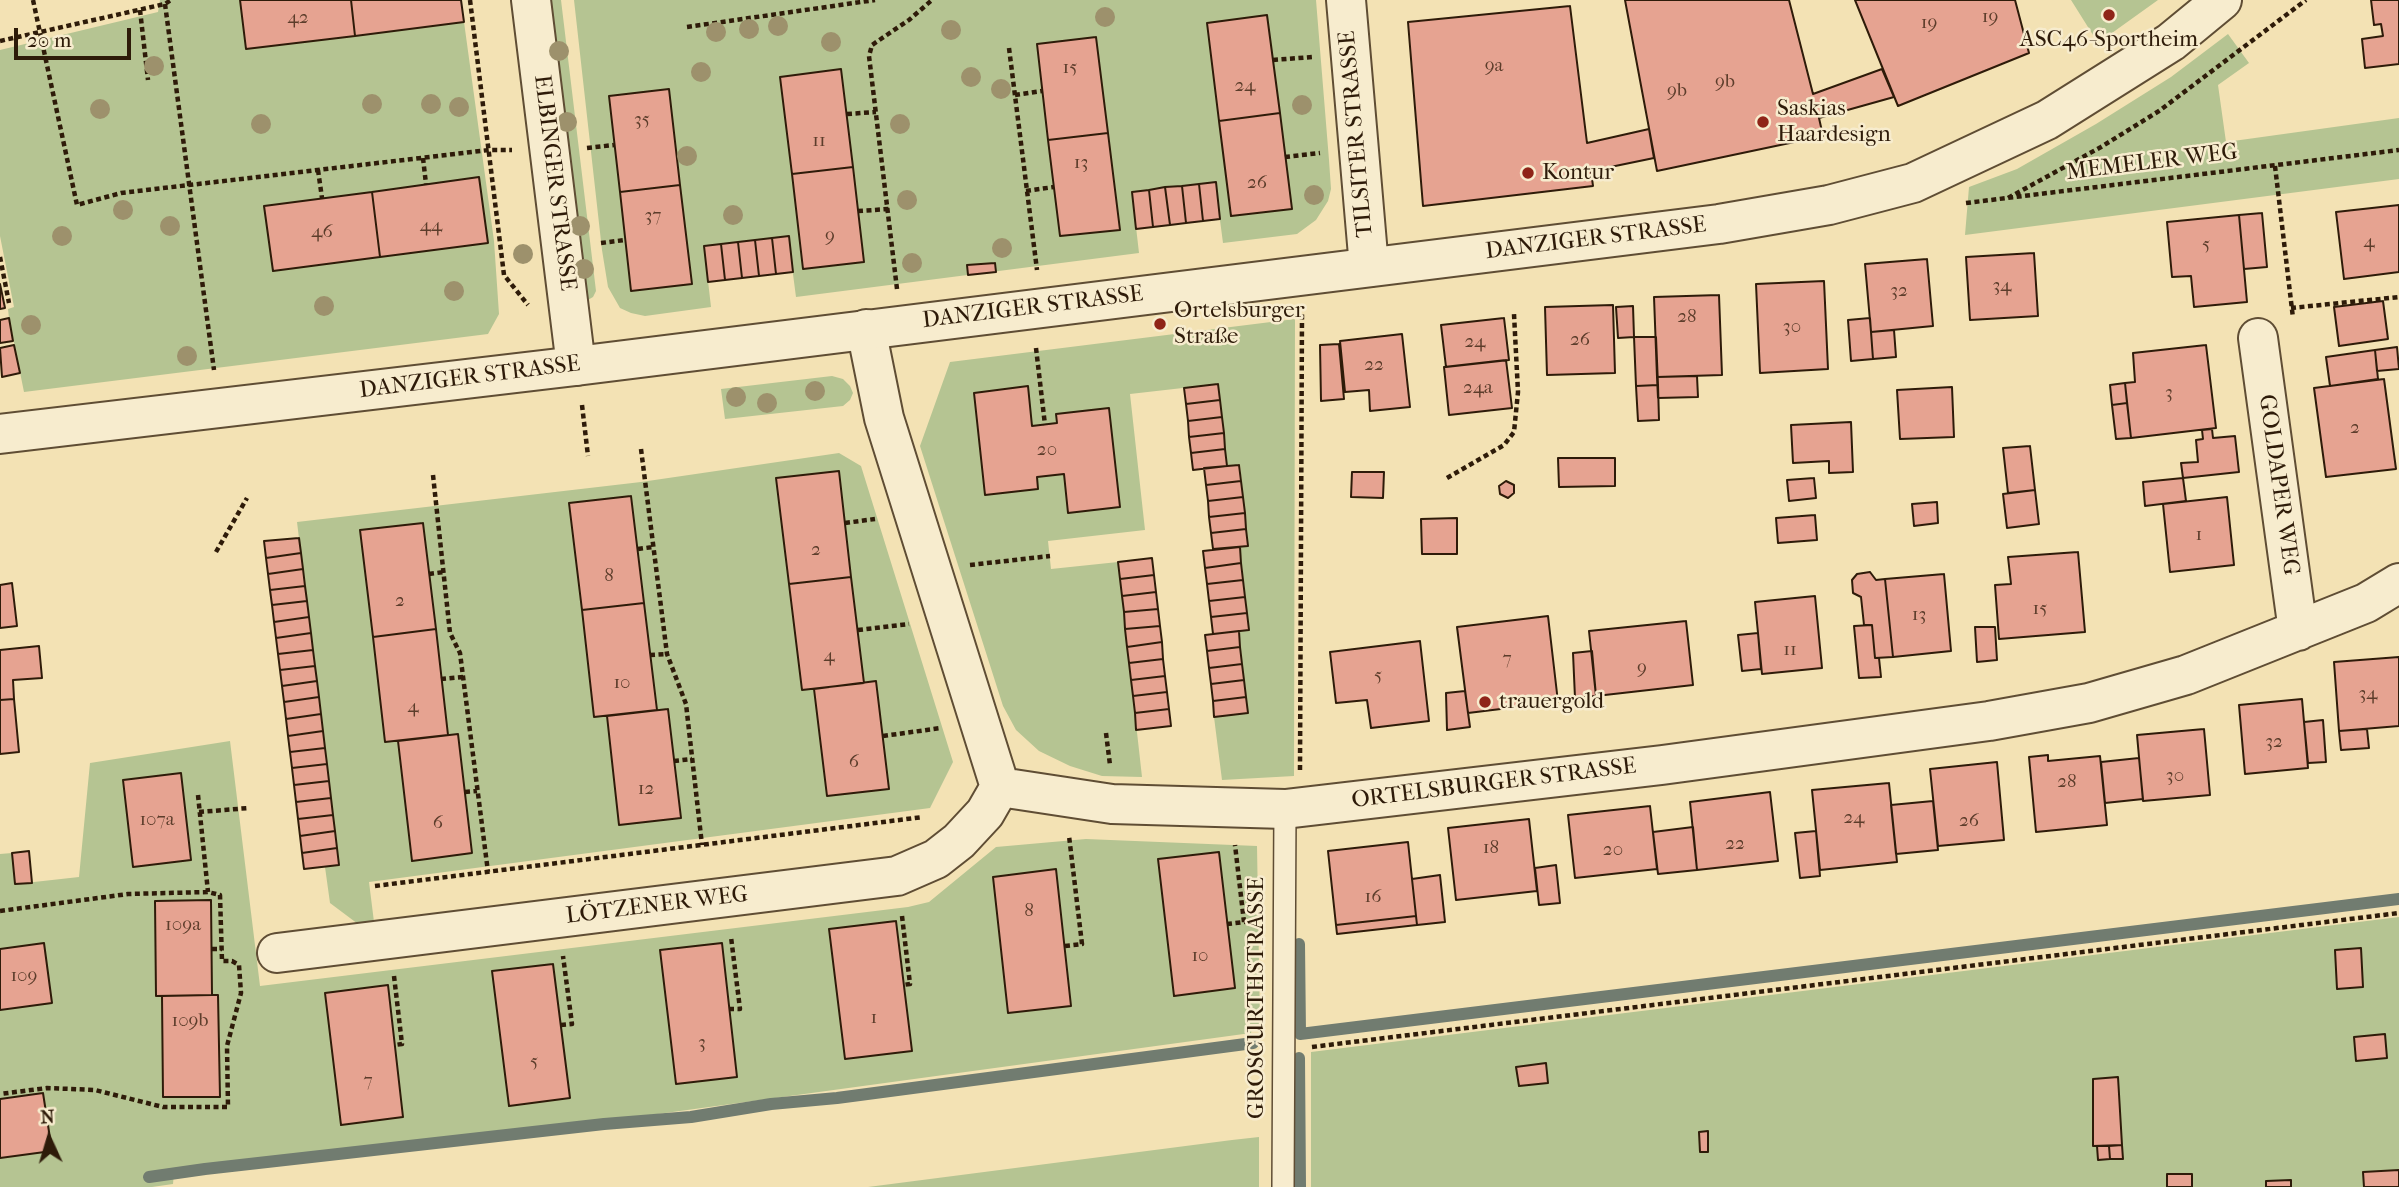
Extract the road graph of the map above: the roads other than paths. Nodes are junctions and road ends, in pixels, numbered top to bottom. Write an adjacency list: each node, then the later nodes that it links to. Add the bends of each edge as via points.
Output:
1 (531, 0): 7 (street, ELBINGER STRASSE)
2 (1346, 0): 4 (street, TILSITER STRASSE)
3 (2222, 0): 4 (street, DANZIGER STRASSE, via 2171,42 2047,121 1913,183 1829,205 1719,224)
4 (1369, 267): 5 (street, DANZIGER STRASSE)
5 (883, 327): 7 (street, DANZIGER STRASSE); 11 (street, via 884,418)
6 (2258, 338): 10 (street, GOLDAPER WEG)
7 (576, 366): 8 (street, DANZIGER STRASSE)
8 (0, 434)
9 (2399, 583): 10 (street, ORTELSBURGER STRASSE, via 2366,603)
10 (2298, 631): 12 (street, ORTELSBURGER STRASSE, via 2186,675 2089,703 1989,721)
11 (1000, 788): 12 (street, ORTELSBURGER STRASSE, via 1112,804); 13 (street, LÖTZENER WEG, via 959,841 936,859 897,876)
12 (1285, 809): 14 (lane, GROSCURTHSTRASSE)
13 (278, 953)
14 (1283, 1187)

